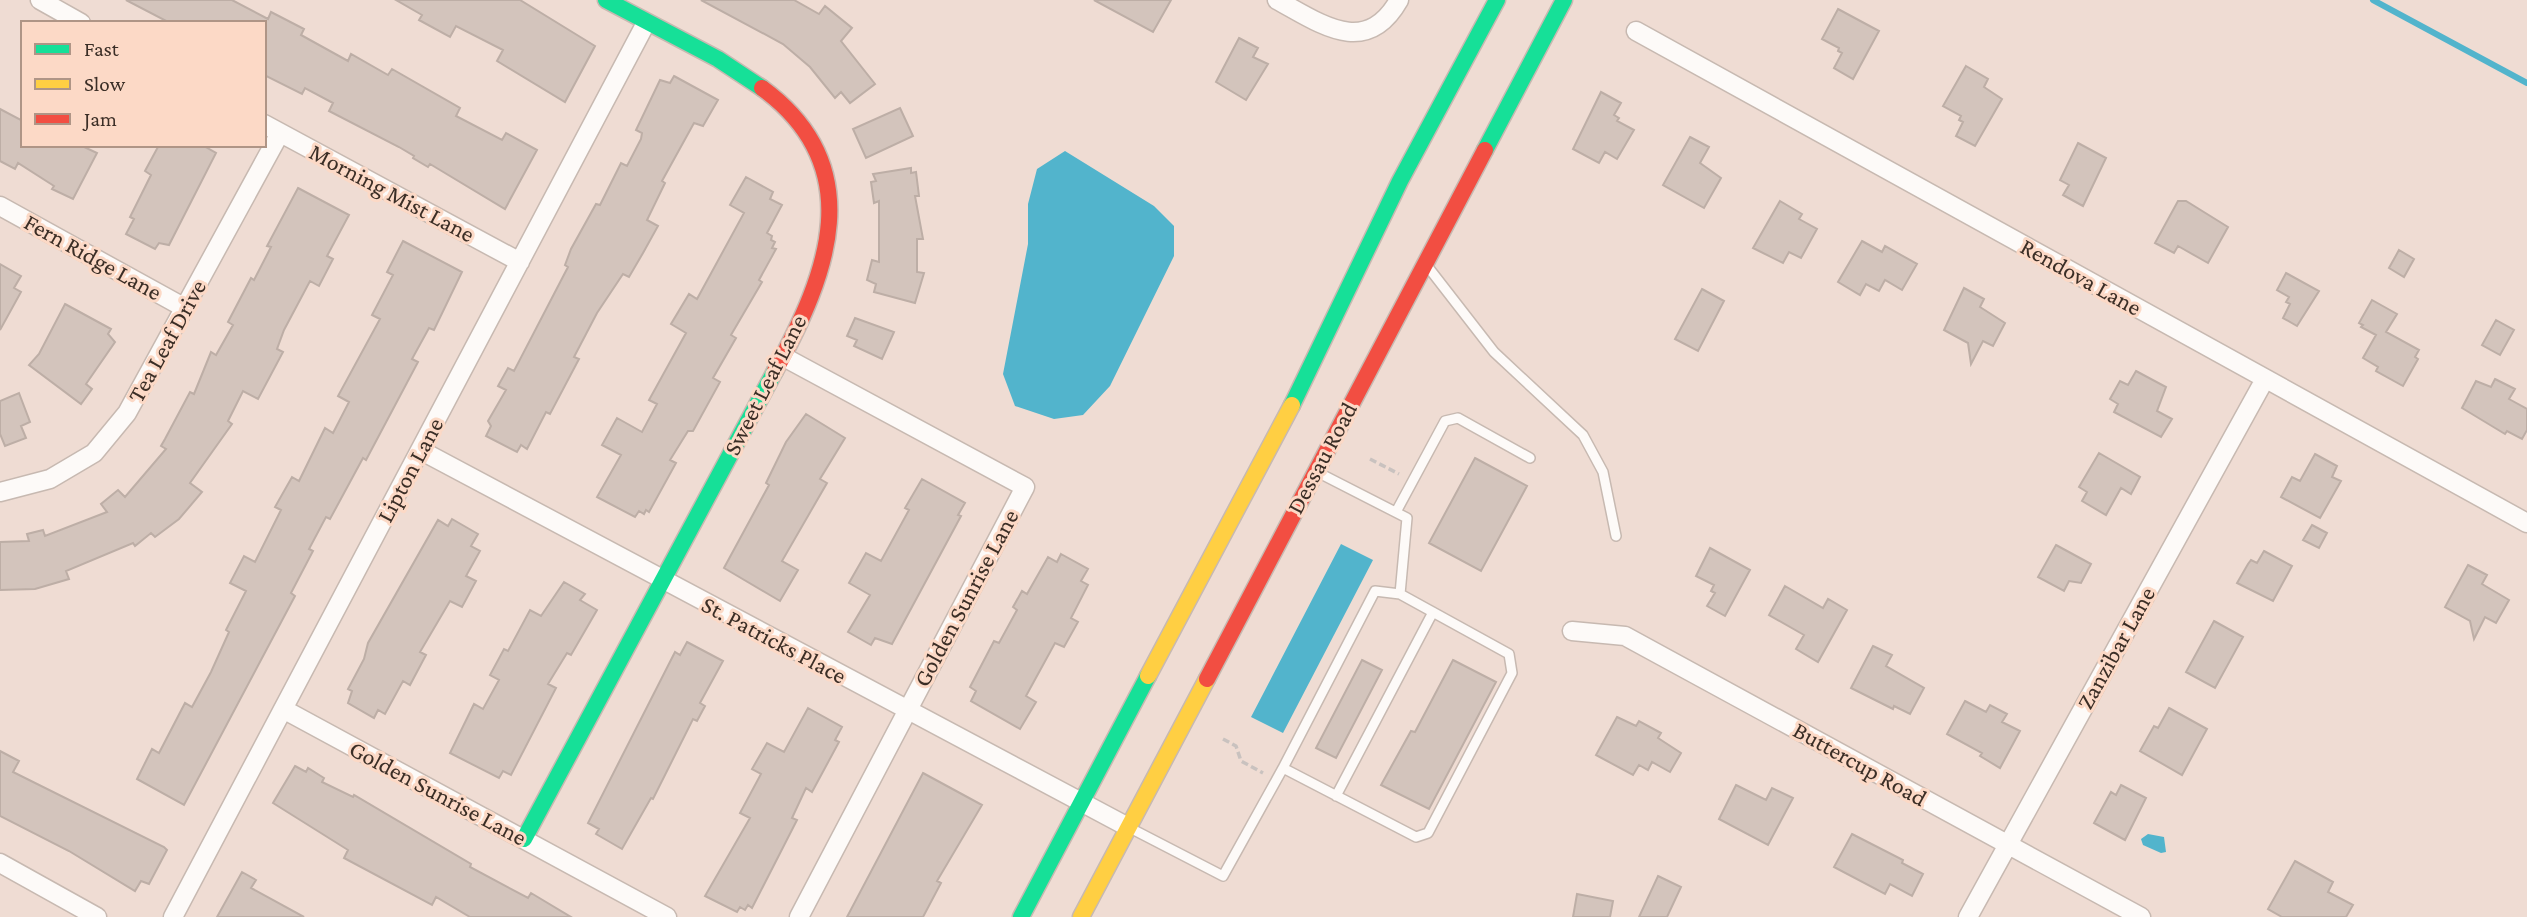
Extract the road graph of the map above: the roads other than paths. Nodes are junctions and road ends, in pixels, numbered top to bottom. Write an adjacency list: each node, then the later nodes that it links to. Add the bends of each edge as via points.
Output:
1 (40, 0): 7 (street)
2 (606, 0): 8 (main road, Sweet Leaf Lane)
3 (1277, 0): 4 (street, via 1345,33 1364,33 1386,19)
4 (1399, 0)
5 (1497, 0): 33 (main road)
6 (1564, 0): 14 (main road, Dessau Road)
7 (77, 21)
8 (646, 23): 13 (street, Lipton Lane); 16 (main road, Sweet Leaf Lane, via 749,77 794,114 821,164 827,192 828,247 821,274)
9 (1636, 31): 17 (street, Rendova Lane)
10 (272, 128): 13 (street, Morning Mist Lane)
11 (263, 147): 15 (street, Tea Leaf Drive)
12 (0, 206): 15 (street, Fern Ridge Lane)
13 (520, 262): 18 (street, Lipton Lane)
14 (1425, 263): 20 (main road, Dessau Road); 24 (lane, via 1494,352 1583,435 1603,472)
15 (185, 308): 21 (street, Tea Leaf Drive, via 127,414 94,453 50,479)
16 (782, 356): 25 (main road, Sweet Leaf Lane); 30 (street, Golden Sunrise Lane, via 1025,487)
17 (2264, 379): 23 (street, Rendova Lane); 36 (street, Zanzibar Lane)
18 (420, 450): 25 (street, St. Patricks Place); 29 (street, Lipton Lane)
19 (1530, 458): 22 (lane, via 1451,418 1445,421)
20 (1314, 471): 22 (lane); 34 (main road, Dessau Road)
21 (0, 492)
22 (1396, 512): 26 (lane, via 1407,518)
23 (2527, 523)
24 (1616, 536)
25 (663, 580): 30 (street, St. Patricks Place); 35 (main road, Sweet Leaf Lane)
26 (1400, 594): 27 (lane); 31 (lane, via 1375,591)
27 (1433, 612): 32 (lane); 32 (lane, via 1509,654 1512,673 1428,833 1416,837)
28 (1572, 631): 36 (street, Buttercup Road, via 1625,636)
29 (283, 709): 35 (street, Golden Sunrise Lane); 39 (street, Lipton Lane)
30 (906, 711): 33 (street, St. Patricks Place); 41 (street, Golden Sunrise Lane)
31 (1283, 768): 32 (lane); 34 (lane, via 1223,876)
32 (1336, 796)
33 (1082, 805): 34 (street, St. Patricks Place); 42 (main road)
34 (1128, 827): 43 (main road, Dessau Road)
35 (524, 839): 40 (street, Golden Sunrise Lane)
36 (2008, 845): 44 (street, Zanzibar Lane); 45 (street, Buttercup Road)
37 (0, 863): 38 (street)
38 (97, 917)
39 (173, 917)
40 (667, 917)
41 (799, 917)
42 (1021, 917)
43 (1081, 917)
44 (1968, 917)
45 (2141, 917)

